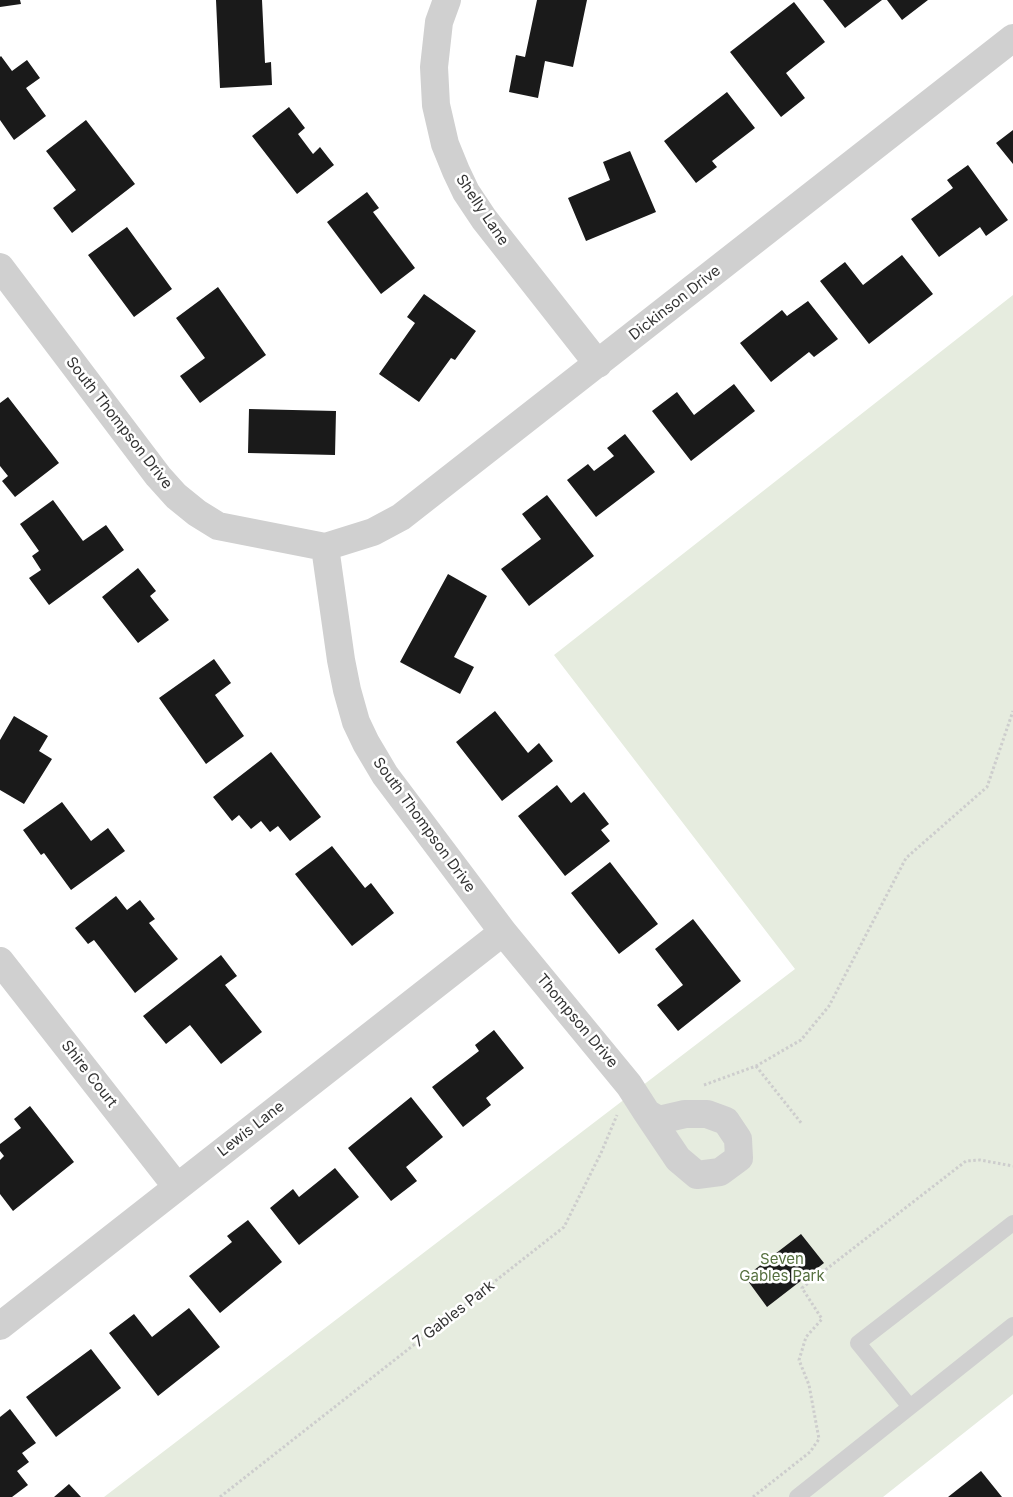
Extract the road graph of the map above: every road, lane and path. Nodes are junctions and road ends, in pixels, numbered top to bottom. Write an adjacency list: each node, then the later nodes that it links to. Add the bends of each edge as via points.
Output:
1 (447, 0): 4 (street, Shelly Lane, via 439,22 434,67 436,105 445,144 456,171 484,219)
2 (1013, 38): 4 (street, Dickinson Drive)
3 (6, 274): 5 (street, South Thompson Drive, via 176,496 218,526)
4 (598, 364): 5 (street, Dickinson Drive, via 401,517 373,532)
5 (325, 547): 7 (street, South Thompson Drive, via 341,660 356,722 385,775)
6 (1013, 711): 9 (path, via 987,787 906,858 829,1006 801,1040)
7 (503, 932): 10 (street, Thompson Drive); 15 (street, Lewis Lane)
8 (0, 961): 15 (street, Shire Court)
9 (756, 1066): 11 (path); 13 (path)
10 (629, 1085): 12 (street, Thompson Drive); 20 (path, 7 Gables Park, via 601,1154 564,1227)
11 (702, 1086)
12 (647, 1113)
13 (802, 1124)
14 (1013, 1166): 21 (path, via 966,1161 802,1288 822,1319 806,1337 799,1360 809,1385 819,1439 810,1452)
15 (178, 1187): 18 (street, Lewis Lane)
16 (1013, 1223): 19 (lane, via 858,1343)
17 (1013, 1325): 19 (lane)
18 (0, 1326)
19 (910, 1407): 22 (lane)
20 (220, 1497)
21 (753, 1497)
22 (797, 1497)

